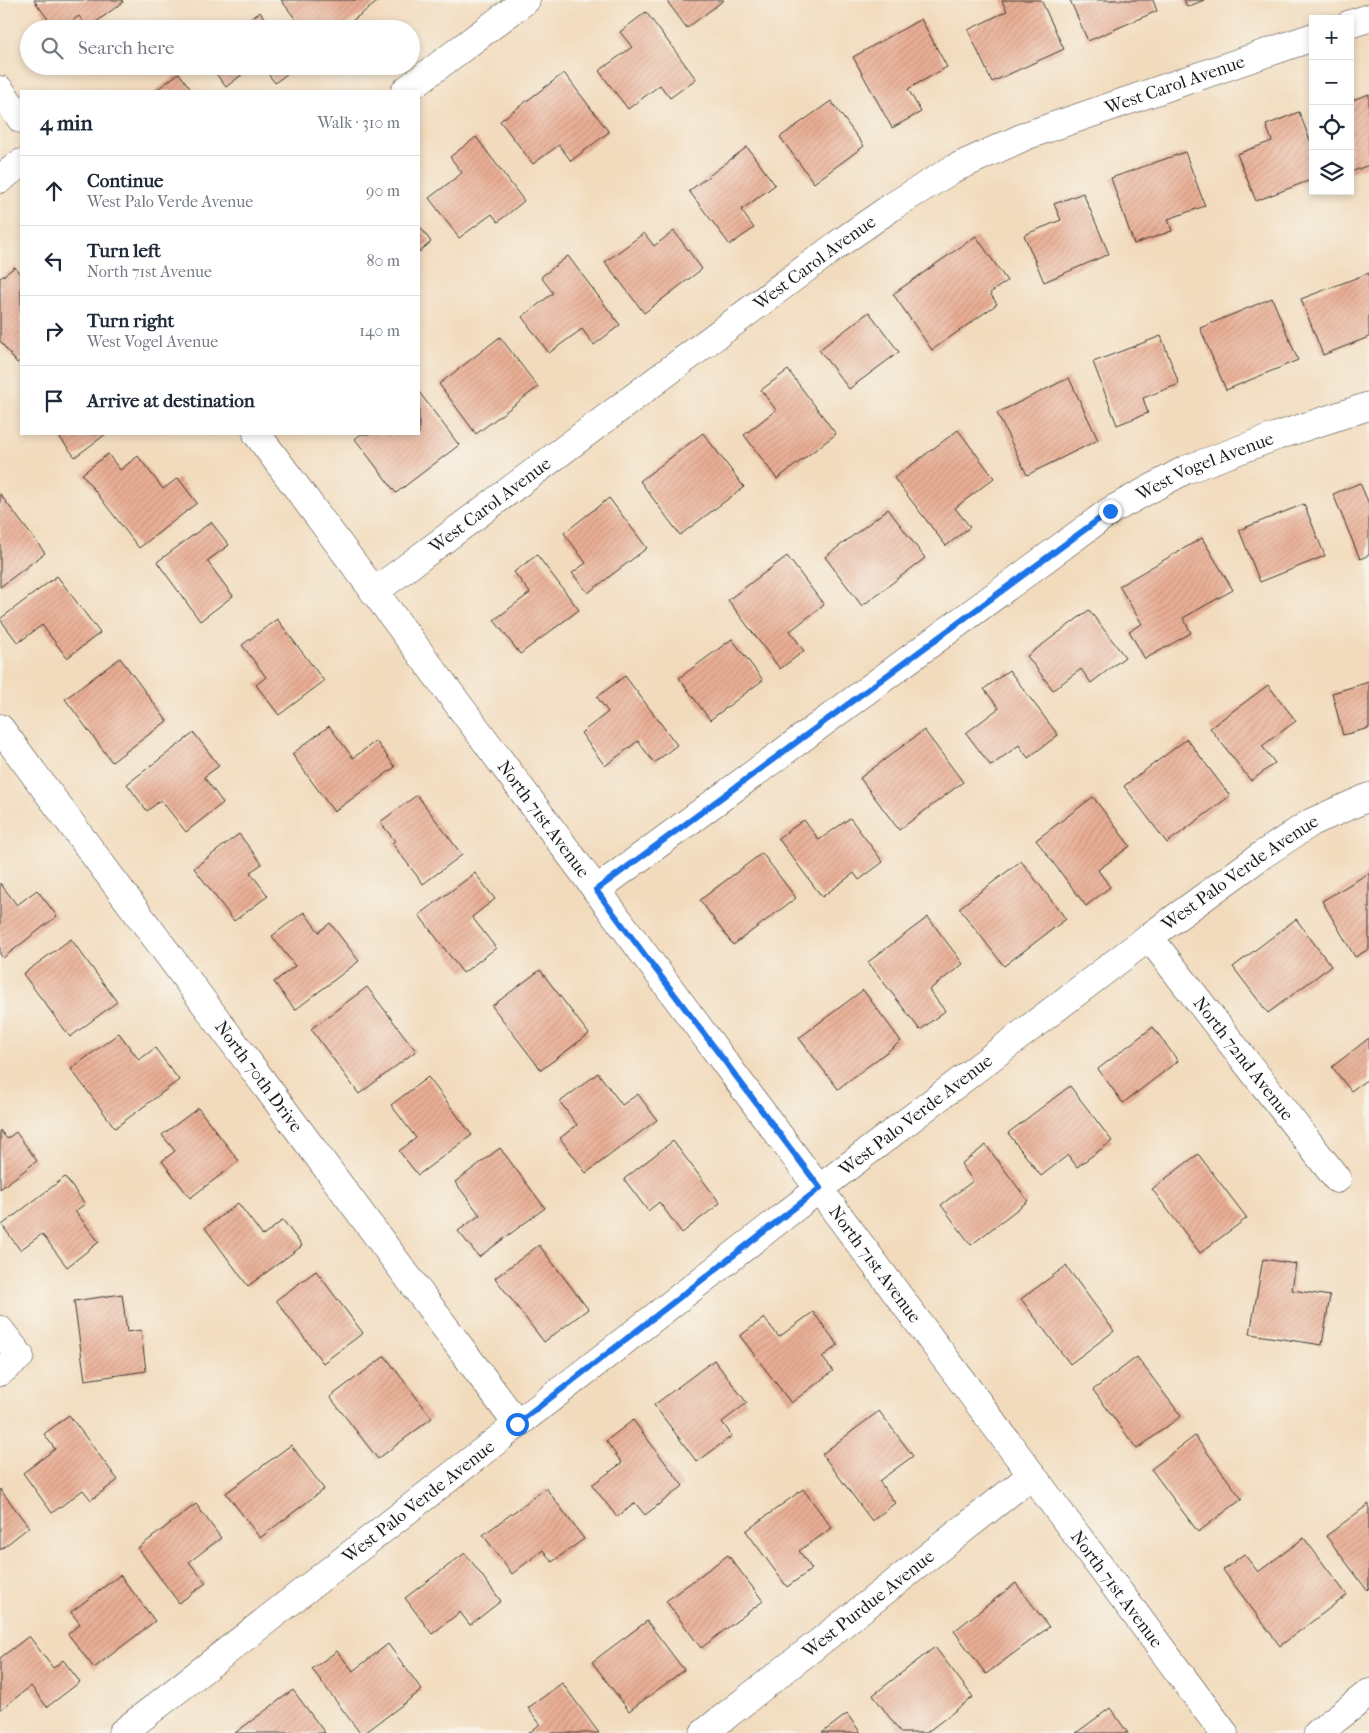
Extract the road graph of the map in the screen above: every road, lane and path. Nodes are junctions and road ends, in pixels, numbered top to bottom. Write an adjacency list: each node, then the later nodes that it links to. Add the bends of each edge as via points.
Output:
1 (526, 0): 6 (street)
2 (1369, 18): 3 (street)
3 (1354, 23)
4 (1309, 38): 12 (street, West Carol Avenue, via 1028,136 953,168 837,244)
5 (0, 90): 7 (street)
6 (406, 90)
7 (20, 117)
8 (20, 164): 9 (street)
9 (0, 179)
10 (1369, 406): 15 (street, West Vogel Avenue, via 1185,470 1110,511)
11 (258, 435): 12 (street, North 71st Avenue)
12 (374, 592): 15 (street, North 71st Avenue)
13 (0, 728): 21 (street, North 70th Drive)
14 (1369, 796): 16 (street, West Palo Verde Avenue, via 1312,822)
15 (596, 890): 18 (street, North 71st Avenue)
16 (1149, 937): 17 (street, North 72nd Avenue); 18 (street, West Palo Verde Avenue)
17 (1337, 1179)
18 (820, 1188): 21 (street, West Palo Verde Avenue); 22 (street, North 71st Avenue)
19 (0, 1330): 20 (street)
20 (10, 1364)
21 (517, 1424): 24 (street, West Palo Verde Avenue)
22 (1032, 1475): 25 (street, West Purdue Avenue); 26 (street, North 71st Avenue)
23 (1369, 1693): 27 (street)
24 (122, 1733)
25 (704, 1733)
26 (1224, 1733)
27 (1318, 1733)

